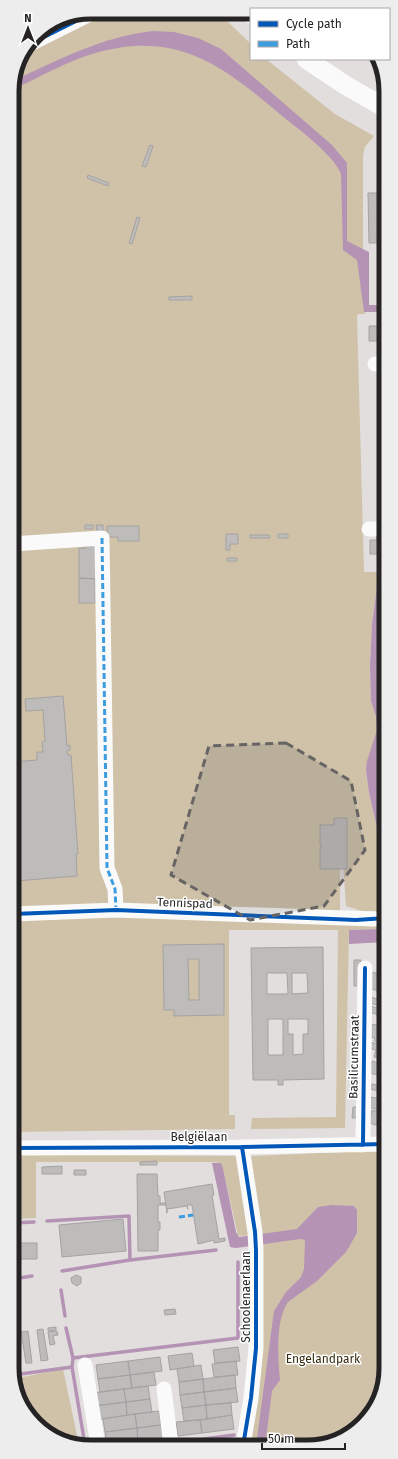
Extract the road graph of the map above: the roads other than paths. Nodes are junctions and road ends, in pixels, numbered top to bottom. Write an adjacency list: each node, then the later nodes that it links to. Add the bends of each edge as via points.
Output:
1 (77, 20): 2 (street)
2 (48, 35)
3 (308, 60): 4 (main road)
4 (379, 105)
5 (369, 529): 6 (street)
6 (379, 529)
7 (19, 544): 8 (street, via 102,538 107,868 115,889)
8 (116, 910): 9 (street, Tennispad); 10 (street, Tennispad)
9 (19, 914)
10 (374, 919)
11 (365, 968): 13 (street, Basilicumstraat)
12 (379, 1145): 13 (street, Belgiëlaan)
13 (364, 1146): 14 (street, Belgiëlaan)
14 (242, 1147): 15 (street, Belgiëlaan); 20 (street, Schoolenaerlaan, via 256,1250 256,1348)
15 (19, 1148)
16 (85, 1365): 18 (street)
17 (164, 1389): 19 (street)
18 (97, 1440)
19 (171, 1440)
20 (244, 1440)

